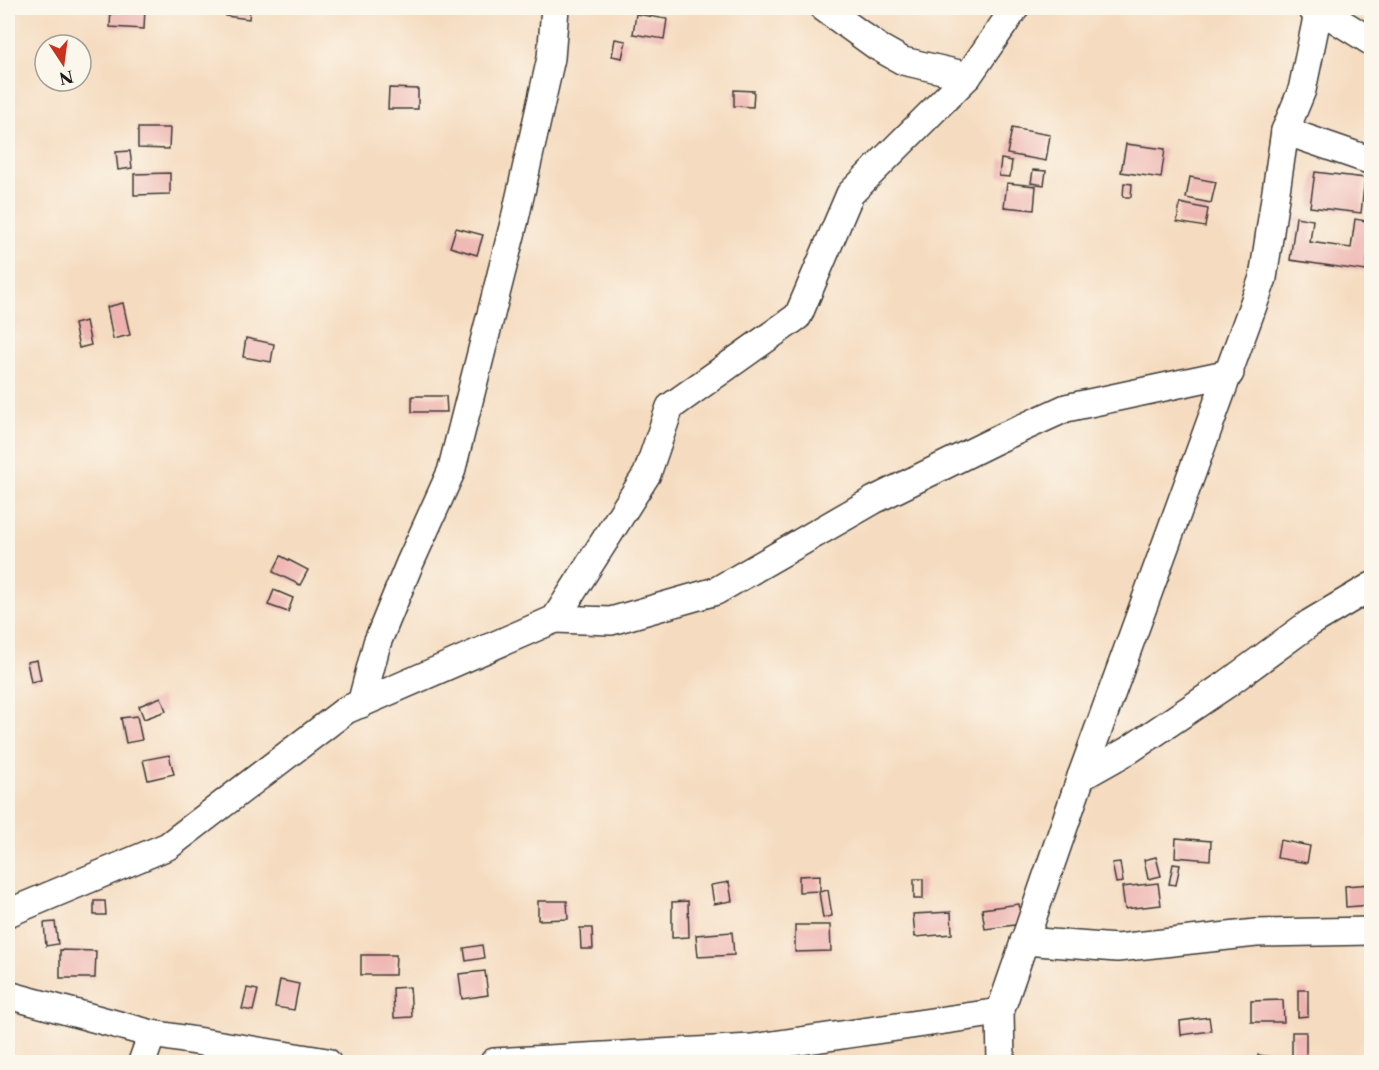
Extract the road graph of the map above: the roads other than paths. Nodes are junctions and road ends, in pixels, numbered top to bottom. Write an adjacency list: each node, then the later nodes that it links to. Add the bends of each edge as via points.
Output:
1 (555, 8): 12 (street, via 551,58 514,223 451,471 377,643)
2 (824, 8): 6 (street, via 903,61)
3 (1015, 8): 6 (street)
4 (1316, 8): 5 (street); 7 (street, via 1302,90)
5 (1371, 42)
6 (968, 76): 11 (street, via 850,194 798,316 670,407 647,474)
7 (1285, 131): 8 (street); 9 (street, via 1263,278)
8 (1371, 161)
9 (1230, 373): 11 (street, via 1066,408 874,500 716,591 611,621); 13 (street)
10 (1371, 586): 13 (street, via 1310,623 1129,750)
11 (555, 619): 12 (street)
12 (361, 704): 14 (street, via 346,710 168,846)
13 (1081, 777): 16 (street)
14 (8, 913)
15 (1371, 931): 16 (street, via 1256,933 1117,948)
16 (1024, 941): 18 (street)
17 (8, 995): 19 (street)
18 (1000, 1012): 20 (street, via 752,1048); 24 (street)
19 (152, 1034): 21 (street); 22 (street)
20 (586, 1060): 23 (street)
21 (142, 1062)
22 (327, 1062)
23 (494, 1062)
24 (1001, 1062)

